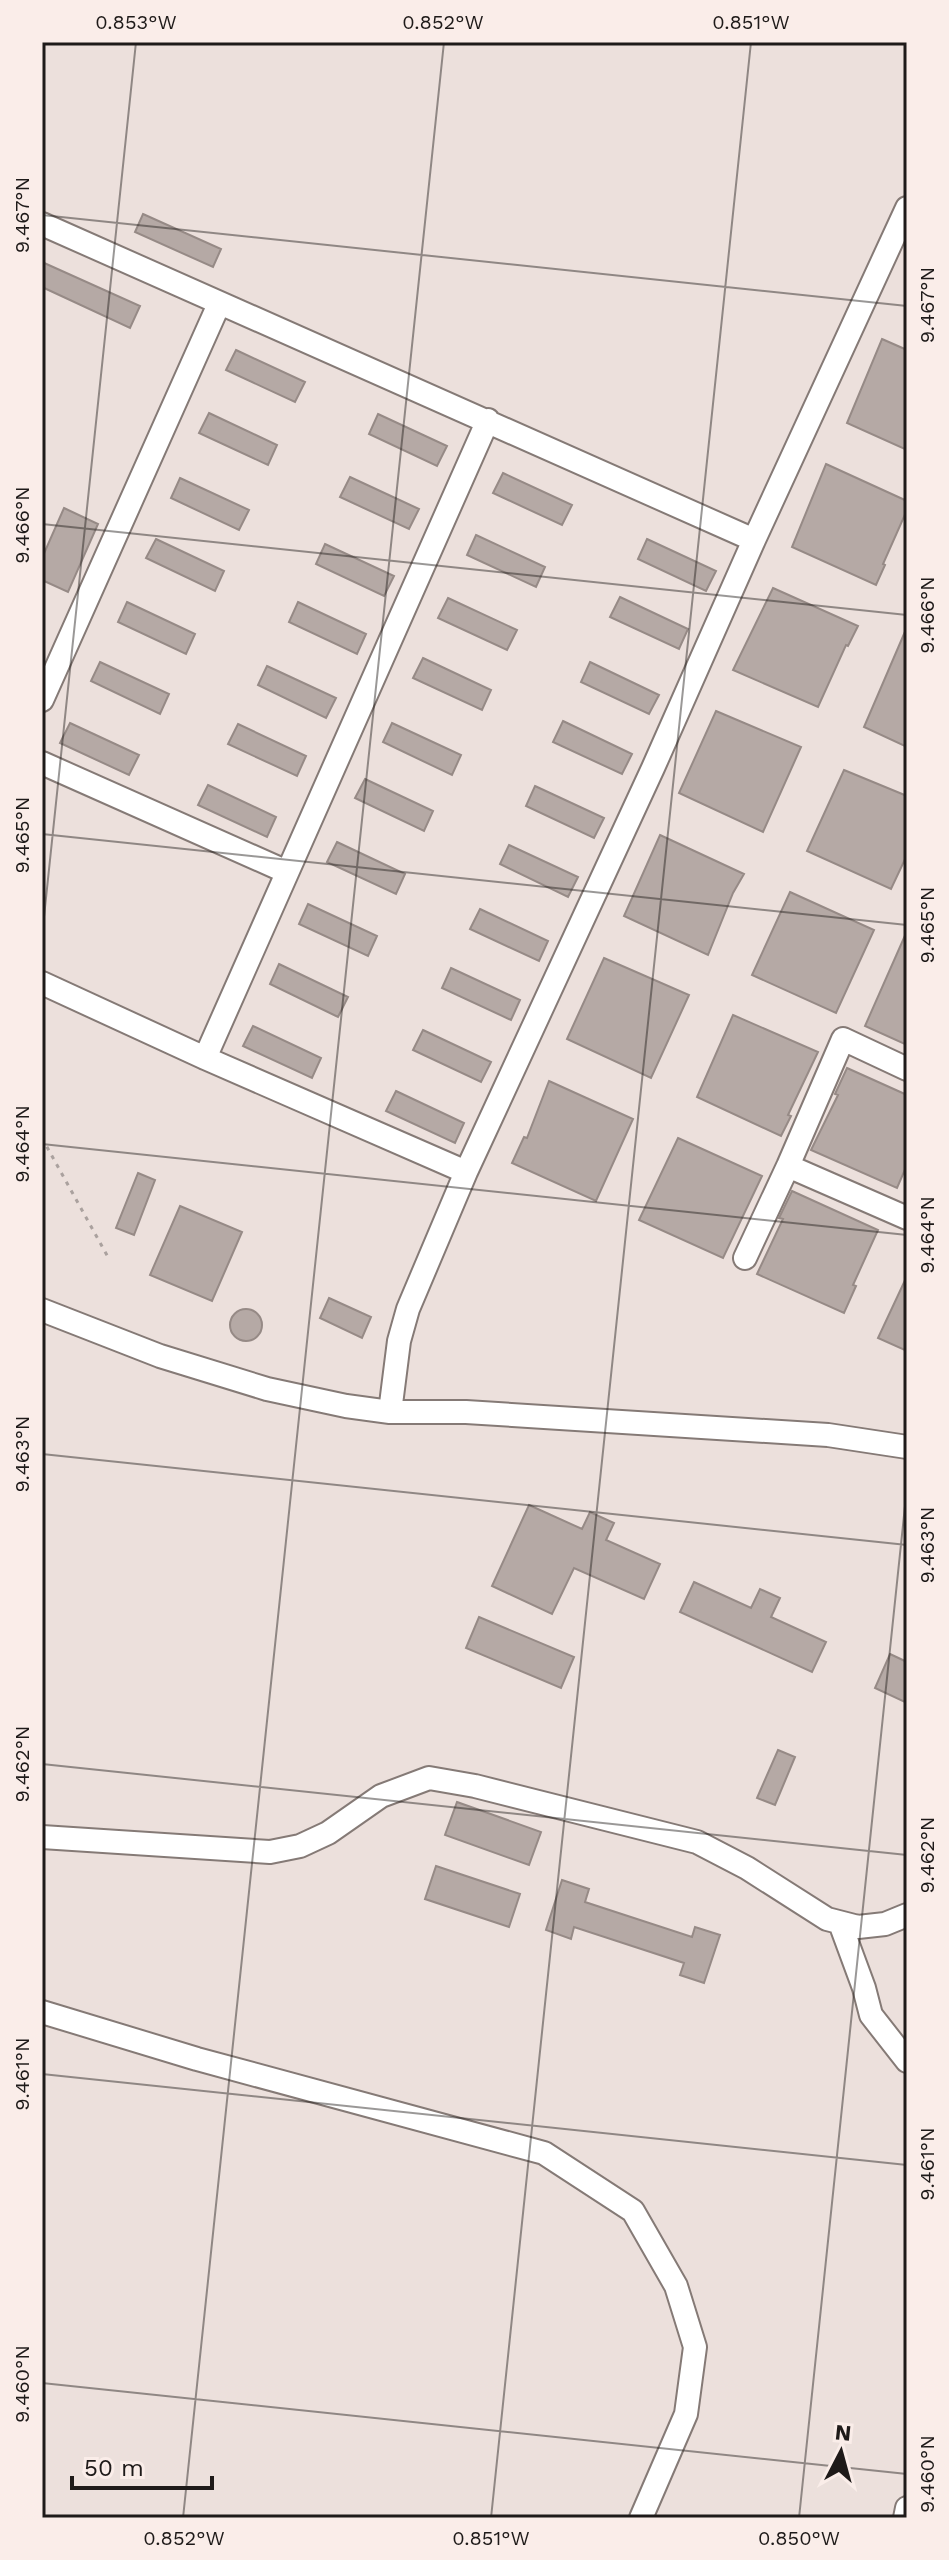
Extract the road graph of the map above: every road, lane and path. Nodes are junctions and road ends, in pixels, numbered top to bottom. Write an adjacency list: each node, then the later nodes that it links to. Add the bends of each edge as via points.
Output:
1 (907, 208): 5 (street)
2 (42, 224): 3 (street)
3 (219, 304): 4 (street); 6 (street)
4 (488, 420): 5 (street); 8 (street)
5 (754, 540): 14 (street)
6 (44, 692)
7 (42, 763): 8 (street)
8 (287, 872): 10 (street)
9 (42, 983): 10 (street)
10 (205, 1058): 14 (street)
11 (907, 1069): 13 (street, via 843,1039)
12 (42, 1138): 16 (path)
13 (788, 1166): 15 (street); 17 (street)
14 (466, 1172): 19 (street, via 408,1309)
15 (907, 1218)
16 (108, 1257)
17 (745, 1258)
18 (42, 1310): 19 (street, via 160,1356 267,1389)
19 (390, 1412): 20 (street, via 828,1435)
20 (907, 1447)
21 (42, 1837): 23 (street, via 270,1852 328,1833 381,1796 429,1778 697,1842)
22 (907, 1915): 23 (street, via 885,1924)
23 (840, 1923): 25 (street, via 871,2015)
24 (42, 2012): 27 (street, via 544,2153 633,2211 676,2286 695,2347 686,2414)
25 (907, 2061)
26 (907, 2508): 28 (street)
27 (641, 2518)
28 (905, 2518)

